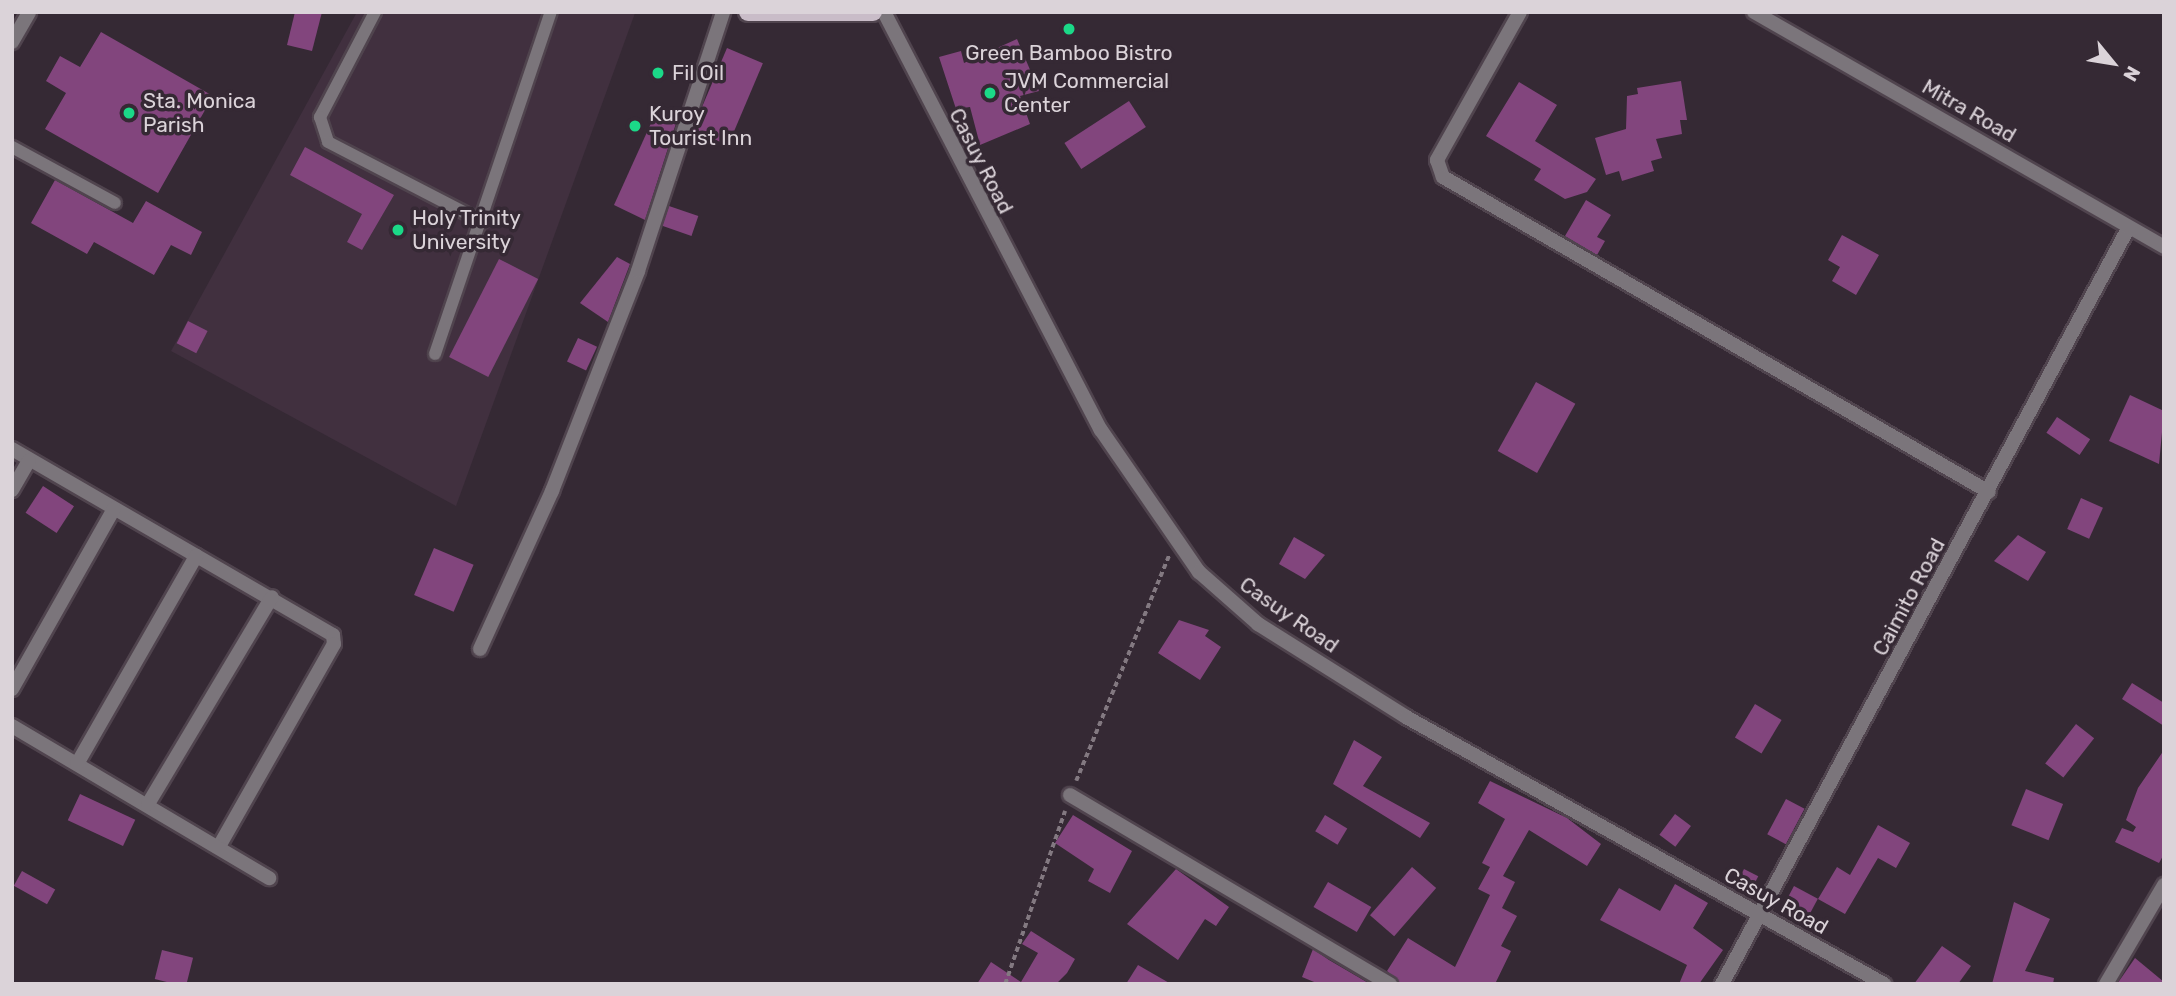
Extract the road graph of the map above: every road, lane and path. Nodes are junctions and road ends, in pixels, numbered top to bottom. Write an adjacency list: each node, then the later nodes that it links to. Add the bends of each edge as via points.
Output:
1 (29, 12): 10 (street)
2 (375, 12): 13 (lane, via 320,117 328,142)
3 (551, 12): 13 (lane)
4 (723, 12): 25 (street, via 633,283 552,491)
5 (748, 12): 6 (main road)
6 (873, 12)
7 (884, 12): 22 (street, Casuy Road, via 1101,430)
8 (1520, 12): 20 (street, via 1437,160 1443,177)
9 (1754, 12): 14 (street, Mitra Road)
10 (12, 42)
11 (12, 147): 12 (lane)
12 (115, 203)
13 (482, 222): 16 (lane)
14 (2129, 226): 15 (street, Mitra Road); 20 (street, Caimito Road)
15 (2164, 247)
16 (435, 354)
17 (12, 449): 18 (street)
18 (29, 460): 19 (street); 21 (street)
19 (12, 490)
20 (1989, 492): 34 (street, Caimito Road)
21 (114, 509): 23 (street); 26 (street)
22 (1174, 544): 29 (path); 34 (street, Casuy Road, via 1226,599 1269,631 1406,717)
23 (196, 556): 24 (street); 28 (street)
24 (272, 597): 30 (street); 31 (street, via 331,631 334,644)
25 (480, 649)
26 (12, 689)
27 (12, 726): 28 (street)
28 (77, 764): 30 (street)
29 (1070, 795): 35 (path); 36 (street)
30 (148, 804): 31 (street)
31 (220, 845): 32 (street)
32 (269, 878)
33 (2164, 885): 39 (street)
34 (1762, 917): 37 (street, Caimito Road); 38 (street, Casuy Road)
35 (1005, 984)
36 (1390, 984)
37 (1722, 984)
38 (1884, 984)
39 (2106, 984)

